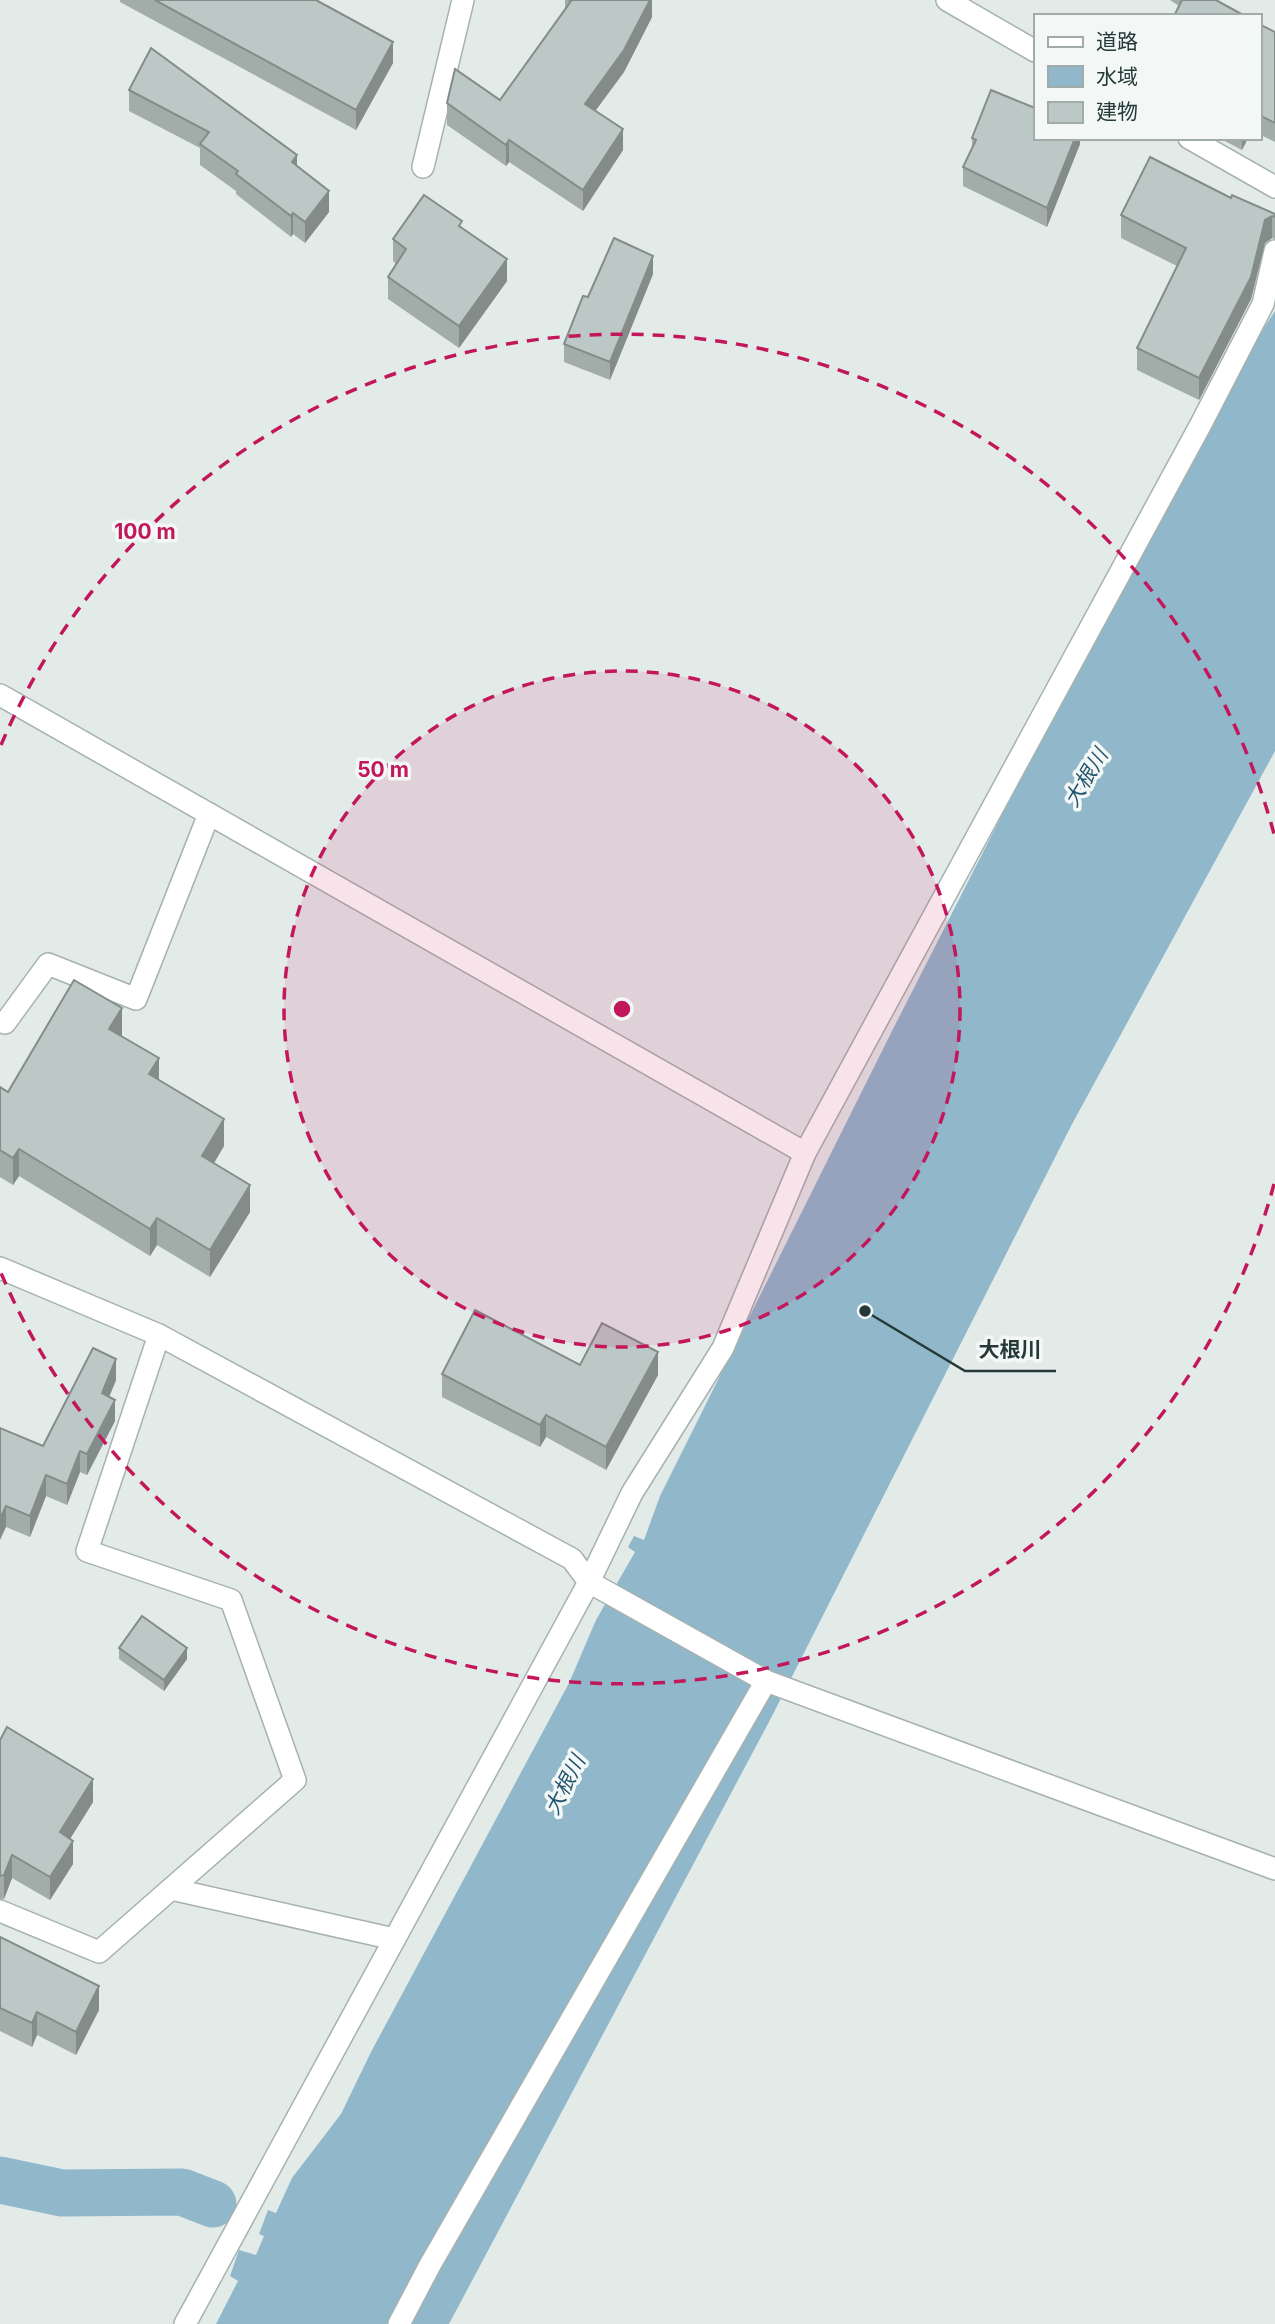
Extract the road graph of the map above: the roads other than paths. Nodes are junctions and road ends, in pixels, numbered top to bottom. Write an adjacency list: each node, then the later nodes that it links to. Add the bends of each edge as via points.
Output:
1 (463, 0): 5 (street)
2 (947, 0): 3 (street)
3 (1034, 50)
4 (1193, 140): 6 (street)
5 (424, 167)
6 (1275, 187)
7 (1275, 251): 11 (street, via 1263,304 1184,457)
8 (0, 695): 9 (street)
9 (209, 814): 10 (street, via 136,999 48,964); 11 (street)
10 (5, 1023)
11 (805, 1153): 14 (street, via 723,1348 632,1493)
12 (0, 1268): 13 (street)
13 (159, 1335): 14 (street, via 572,1559); 17 (street, via 87,1551 231,1600 295,1780)
14 (589, 1582): 15 (street); 19 (street)
15 (766, 1681): 16 (street); 21 (street)
16 (1275, 1869)
17 (171, 1889): 18 (street, via 99,1952); 19 (street)
18 (0, 1911)
19 (394, 1939): 20 (street)
20 (185, 2324)
21 (399, 2324)

